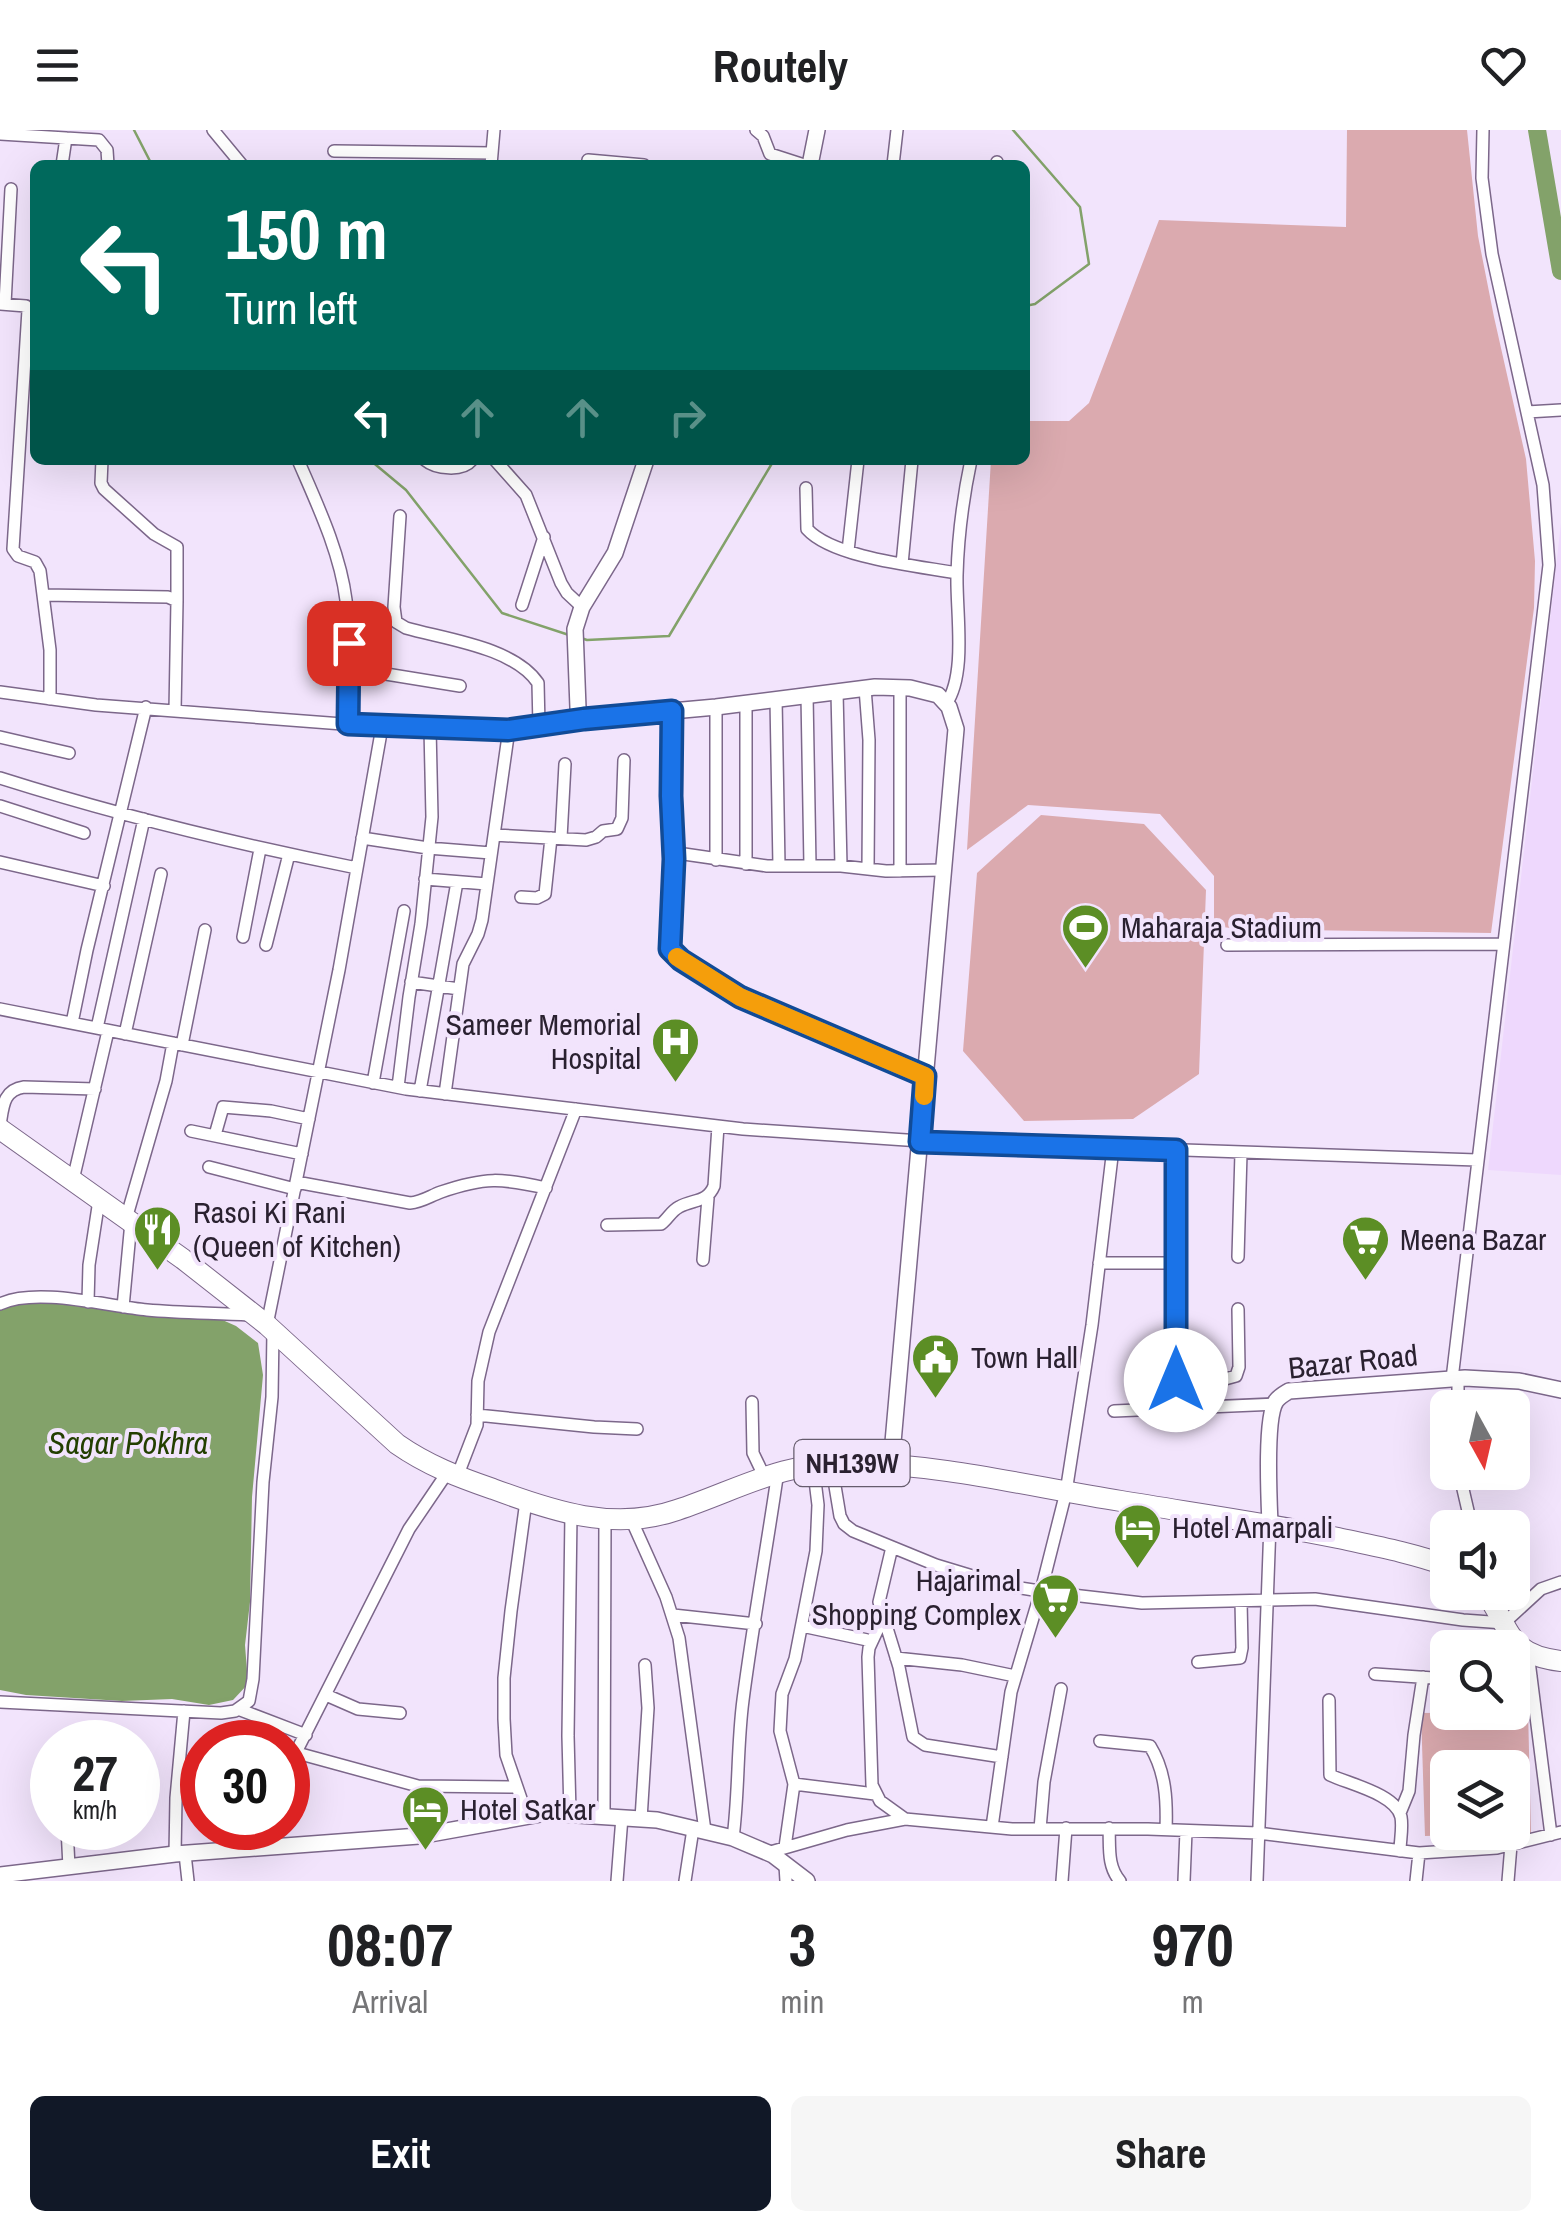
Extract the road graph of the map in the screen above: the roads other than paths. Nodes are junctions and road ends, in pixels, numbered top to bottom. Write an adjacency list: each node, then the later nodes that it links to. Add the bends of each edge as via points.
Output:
1 (214, 130): 14 (street)
2 (494, 130): 11 (street)
3 (756, 130): 16 (street, via 770,154)
4 (817, 130): 17 (street)
5 (897, 130): 18 (street)
6 (1483, 130): 22 (street, via 1492,254)
7 (0, 134): 8 (street)
8 (58, 135): 12 (street); 13 (street, via 99,140)
9 (334, 151): 10 (street)
10 (422, 151): 11 (street); 15 (street)
11 (492, 159)
12 (61, 160)
13 (108, 160)
14 (238, 160)
15 (423, 160)
16 (790, 160)
17 (808, 160)
18 (894, 160)
19 (11, 189): 20 (street)
20 (2, 304): 23 (street, via 28,310)
21 (1561, 410): 22 (street)
22 (1527, 412): 101 (street, via 1549,565)
23 (20, 413): 24 (street); 40 (street, via 13,549 38,565)
24 (30, 414)
25 (102, 465): 41 (street, via 104,489 178,547)
26 (300, 465): 44 (street, via 344,584)
27 (432, 465): 28 (street)
28 (465, 465)
29 (499, 465): 36 (street, via 526,495)
30 (644, 465): 43 (street, via 615,553)
31 (857, 465): 37 (street)
32 (912, 465): 38 (street)
33 (970, 465): 39 (street)
34 (806, 488): 37 (street, via 807,529)
35 (400, 516): 61 (street, via 396,622 481,647 524,668 538,683)
36 (544, 537): 42 (street); 43 (street, via 561,583)
37 (848, 551): 38 (street)
38 (902, 564): 39 (street)
39 (957, 573): 54 (street, via 956,685)
40 (43, 594): 41 (street); 51 (street)
41 (177, 601): 57 (street)
42 (522, 605)
43 (582, 607): 59 (street, via 575,636)
44 (349, 668): 45 (street); 60 (street)
45 (460, 686)
46 (865, 688): 47 (street); 49 (street); 89 (street)
47 (900, 688): 54 (street, via 938,695); 90 (street)
48 (0, 692): 51 (street)
49 (837, 692): 50 (street); 87 (street)
50 (807, 696): 52 (street); 86 (street)
51 (50, 699): 56 (street)
52 (776, 699): 53 (street); 85 (street)
53 (746, 703): 55 (street); 84 (street)
54 (946, 704): 91 (street, via 956,729)
55 (716, 706): 58 (street); 82 (street)
56 (146, 707): 57 (street); 71 (street)
57 (175, 711): 60 (street)
58 (672, 711): 59 (street); 81 (street)
59 (584, 719): 61 (street)
60 (348, 724): 62 (street)
61 (539, 726): 64 (street)
62 (382, 727): 63 (street); 75 (street)
63 (430, 728): 64 (street); 78 (street)
64 (508, 730): 74 (street)
65 (0, 737): 66 (street)
66 (69, 753)
67 (624, 760): 76 (street, via 620,826 592,839)
68 (565, 764): 76 (street)
69 (0, 778): 71 (street)
70 (0, 806): 73 (street)
71 (121, 814): 72 (street); 96 (street)
72 (144, 819): 77 (street); 109 (street)
73 (84, 833)
74 (494, 835): 76 (street); 79 (street)
75 (362, 838): 78 (street); 88 (street)
76 (556, 838): 97 (street, via 545,894)
77 (260, 848): 80 (street); 100 (street)
78 (428, 848): 79 (street); 93 (street)
79 (491, 853): 95 (street)
80 (289, 854): 88 (street); 103 (street)
81 (674, 859): 82 (street, via 684,854); 113 (street, via 669,944 675,955 740,997)
82 (716, 860): 84 (street)
83 (0, 862): 96 (street)
84 (746, 864): 85 (street)
85 (779, 866): 86 (street)
86 (810, 866): 87 (street)
87 (841, 866): 89 (street)
88 (357, 868): 112 (street)
89 (868, 869): 90 (street)
90 (900, 870): 91 (street)
91 (943, 870): 113 (street)
92 (161, 874): 110 (street)
93 (425, 880): 94 (street); 104 (street)
94 (457, 882): 95 (street); 105 (street)
95 (487, 884): 106 (street)
96 (104, 886): 108 (street)
97 (521, 896)
98 (404, 911): 114 (street)
99 (205, 930): 111 (street)
100 (243, 937)
101 (1503, 944): 102 (street); 130 (street)
102 (1226, 945)
103 (266, 946)
104 (411, 982): 105 (street); 115 (street)
105 (437, 987): 106 (street); 117 (street)
106 (458, 989): 118 (street)
107 (0, 1009): 108 (street)
108 (72, 1024): 109 (street)
109 (103, 1029): 110 (street); 116 (street)
110 (126, 1034): 111 (street)
111 (178, 1044): 112 (street); 137 (street)
112 (319, 1072): 114 (street); 120 (street)
113 (925, 1076): 125 (street)
114 (373, 1083): 115 (street)
115 (398, 1087): 117 (street)
116 (95, 1089): 122 (street, via 13,1089); 132 (street)
117 (420, 1091): 118 (street)
118 (445, 1094): 119 (street)
119 (576, 1110): 121 (street); 134 (street)
120 (309, 1119): 124 (street, via 224,1107); 129 (street)
121 (718, 1126): 125 (street); 135 (street)
122 (0, 1127): 132 (highway, NH139W)
123 (191, 1130): 124 (street)
124 (214, 1136): 129 (street)
125 (920, 1142): 126 (street); 159 (street)
126 (1113, 1148): 127 (street); 141 (street)
127 (1176, 1150): 128 (street); 142 (street)
128 (1241, 1153): 130 (street); 139 (street)
129 (302, 1154): 133 (street)
130 (1477, 1160): 148 (street)
131 (209, 1167): 133 (street)
132 (73, 1180): 136 (highway, NH139W)
133 (296, 1186): 134 (street, via 410,1203 484,1180); 147 (street)
134 (546, 1188): 156 (street, via 489,1332)
135 (708, 1198): 138 (street, via 678,1207 661,1224); 140 (street)
136 (100, 1200): 137 (highway, NH139W); 143 (street)
137 (128, 1220): 145 (street); 147 (highway, NH139W)
138 (607, 1224)
139 (1238, 1258)
140 (703, 1260)
141 (1100, 1263): 142 (street); 162 (street)
142 (1176, 1263): 149 (street)
143 (88, 1302): 144 (street, via 18,1298); 145 (street)
144 (0, 1304)
145 (124, 1307): 147 (street)
146 (1238, 1309): 149 (street, via 1236,1376)
147 (265, 1323): 160 (highway, NH139W, via 398,1444); 197 (street, via 272,1397 254,1679 248,1701)
148 (1455, 1379): 150 (street); 151 (street, Bazar Road); 153 (street, Bazar Road, via 1289,1391)
149 (1176, 1380): 154 (street)
150 (1456, 1390)
151 (1561, 1390)
152 (752, 1402): 161 (street, via 753,1453)
153 (1275, 1404): 154 (street); 167 (street, Bazar Road)
154 (1176, 1408): 155 (street)
155 (1114, 1412)
156 (477, 1415): 157 (street); 160 (street, via 475,1433)
157 (636, 1428)
158 (822, 1463): 159 (highway, NH139W); 161 (highway, NH139W); 168 (street, via 844,1524); 179 (street)
159 (891, 1465): 162 (highway, NH139W)
160 (452, 1474): 163 (highway, NH139W); 194 (street, via 409,1530)
161 (771, 1474): 166 (highway, NH139W, via 674,1511); 178 (street)
162 (1066, 1492): 167 (highway, NH139W); 171 (street)
163 (526, 1501): 164 (highway, NH139W); 206 (street, via 504,1678 506,1755)
164 (572, 1514): 165 (highway, NH139W); 208 (street)
165 (606, 1519): 166 (highway, NH139W); 211 (street)
166 (631, 1519): 175 (street)
167 (1270, 1524): 169 (highway, NH139W); 172 (street)
168 (892, 1548): 171 (street, via 1002,1585); 176 (street, via 879,1594)
169 (1430, 1560)
170 (1561, 1582): 177 (street, via 1541,1589)
171 (1041, 1591): 173 (street, via 1142,1603); 189 (street)
172 (1268, 1600): 173 (street); 177 (street); 222 (street)
173 (1241, 1601): 185 (street, via 1240,1658)
174 (1497, 1610): 177 (highway)
175 (673, 1615): 178 (street); 219 (street)
176 (883, 1618): 181 (street); 183 (street)
177 (1504, 1623): 180 (highway)
178 (756, 1624): 224 (street, via 738,1740)
179 (802, 1626): 181 (street); 205 (street, via 782,1694 780,1731)
180 (1508, 1630)
181 (872, 1641): 207 (street)
182 (1530, 1654): 184 (highway)
183 (896, 1658): 189 (street); 204 (street, via 913,1737 925,1745)
184 (1561, 1660)
185 (1198, 1662)
186 (645, 1665): 214 (street)
187 (1530, 1668): 190 (street)
188 (1375, 1674): 191 (street)
189 (1016, 1676): 204 (street)
190 (1531, 1676): 223 (street)
191 (1423, 1677): 192 (street); 209 (street, via 1409,1792)
192 (1430, 1678)
193 (1060, 1689): 216 (street)
194 (326, 1695): 199 (street, via 358,1709); 201 (street)
195 (1329, 1700): 209 (street, via 1330,1775 1378,1794)
196 (0, 1702): 198 (street)
197 (238, 1709): 198 (street); 200 (street)
198 (184, 1711): 235 (street, via 176,1798)
199 (400, 1713)
200 (267, 1720)
201 (310, 1727)
202 (1100, 1741): 220 (street, via 1150,1746 1166,1793)
203 (310, 1757): 206 (street, via 418,1786)
204 (1002, 1757): 215 (street)
205 (794, 1784): 207 (street); 227 (street)
206 (516, 1787): 210 (street)
207 (875, 1794): 213 (street)
208 (570, 1813): 210 (street); 211 (street)
209 (1400, 1813): 232 (street)
210 (527, 1816): 226 (street, via 419,1836)
211 (604, 1816): 212 (street)
212 (622, 1817): 214 (street); 240 (street)
213 (904, 1818): 215 (street); 227 (street)
214 (641, 1819): 219 (street)
215 (992, 1827): 216 (street)
216 (1040, 1828): 217 (street)
217 (1066, 1828): 218 (street); 243 (street)
218 (1109, 1828): 220 (street); 244 (street, via 1110,1861)
219 (699, 1830): 224 (street); 241 (street)
220 (1166, 1830): 221 (street)
221 (1186, 1831): 222 (street); 245 (street)
222 (1258, 1833): 232 (street); 246 (street)
223 (1556, 1834): 225 (street)
224 (733, 1838): 234 (street)
225 (1530, 1840)
226 (310, 1844)
227 (785, 1846): 234 (street)
228 (68, 1850): 236 (street)
229 (228, 1850): 235 (street)
230 (1458, 1850): 233 (street)
231 (1511, 1850): 248 (street)
232 (1400, 1851): 233 (street)
233 (1420, 1852): 247 (street)
234 (767, 1853): 237 (street)
235 (180, 1854): 236 (street); 239 (street)
236 (68, 1867): 238 (street)
237 (786, 1873): 242 (street)
238 (0, 1875)
239 (188, 1881)
240 (617, 1881)
241 (685, 1881)
242 (808, 1881)
243 (1062, 1881)
244 (1120, 1881)
245 (1184, 1881)
246 (1257, 1881)
247 (1416, 1881)
248 (1508, 1881)

